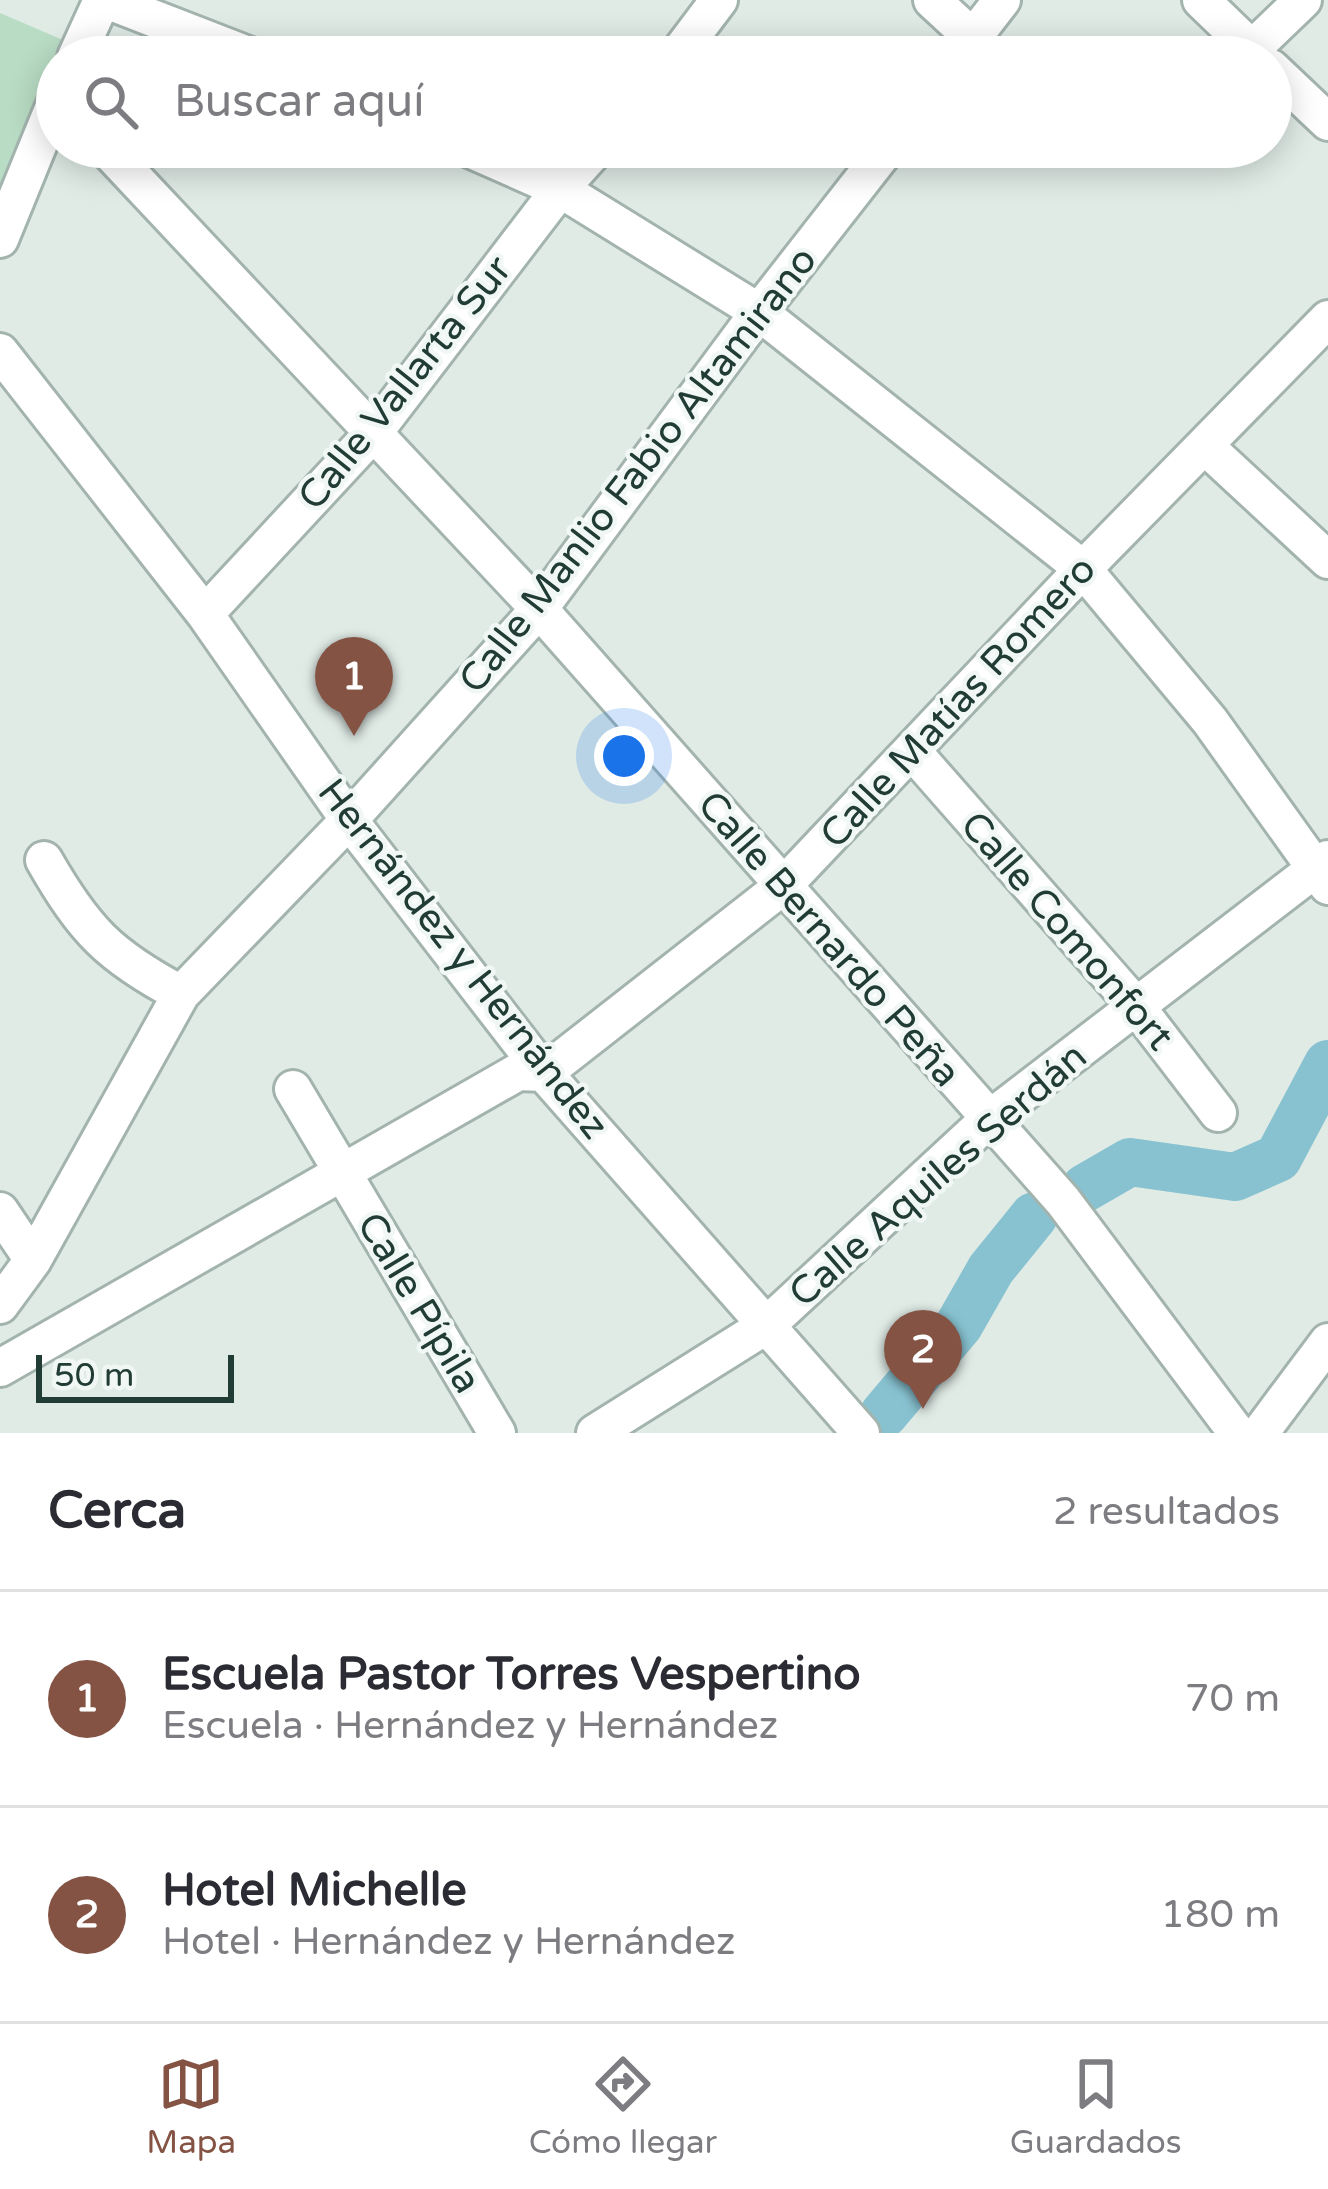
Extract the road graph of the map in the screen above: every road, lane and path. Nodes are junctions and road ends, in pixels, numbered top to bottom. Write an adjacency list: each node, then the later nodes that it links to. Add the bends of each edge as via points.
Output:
1 (104, 0): 7 (street); 8 (street)
2 (719, 0): 9 (street)
3 (932, 0): 10 (street)
4 (1002, 0): 11 (street)
5 (1201, 0): 12 (street)
6 (1303, 0): 13 (street)
7 (86, 36)
8 (198, 36)
9 (692, 36)
10 (958, 36)
11 (975, 36)
12 (1238, 36)
13 (1277, 36)
14 (1292, 88): 15 (street)
15 (1328, 122)
16 (36, 150): 22 (street)
17 (125, 168): 26 (street, Calle Bernardo Peña)
18 (512, 168): 21 (street)
19 (579, 168): 21 (street, Calle Vallarta Sur)
20 (872, 168): 23 (street, Calle Manlio Fabio Altamirano)
21 (560, 189): 23 (street); 26 (street, Calle Vallarta Sur)
22 (0, 239)
23 (759, 312): 29 (street); 30 (street, Calle Manlio Fabio Altamirano)
24 (1328, 319): 27 (street, Calle Matías Romero)
25 (0, 352): 31 (street, Hernández y Hernández)
26 (375, 431): 30 (street, Calle Bernardo Peña); 31 (street, Calle Vallarta Sur)
27 (1206, 447): 28 (street); 29 (street, Calle Matías Romero)
28 (1328, 560)
29 (1083, 569): 32 (street, Calle Matías Romero); 35 (street)
30 (539, 609): 33 (street, Calle Manlio Fabio Altamirano); 36 (street, Calle Bernardo Peña)
31 (205, 614): 33 (street, Hernández y Hernández)
32 (913, 752): 36 (street, Calle Matías Romero); 38 (street, Calle Comonfort)
33 (349, 820): 37 (street, Calle Manlio Fabio Altamirano); 39 (street, Hernández y Hernández)
34 (44, 860): 37 (street, via 75,915 118,958)
35 (1324, 872): 38 (street, Calle Aquiles Serdán)
36 (783, 886): 39 (street, Calle Matías Romero); 42 (street, Calle Bernardo Peña)
37 (181, 994): 45 (street, Calle Manlio Fabio Altamirano)
38 (1136, 1006): 41 (street, Calle Comonfort); 42 (street, Calle Aquiles Serdán)
39 (544, 1072): 43 (street, Calle Matías Romero, via 518,1072); 47 (street, Hernández y Hernández)
40 (293, 1089): 43 (street, Calle Pípila)
41 (1218, 1113)
42 (988, 1120): 47 (street, Calle Aquiles Serdán); 53 (street, Calle Bernardo Peña, via 1063,1202)
43 (342, 1173): 49 (street, Calle Matías Romero); 50 (street, Calle Pípila)
44 (0, 1211): 45 (street)
45 (33, 1260): 46 (street, Calle Manlio Fabio Altamirano)
46 (0, 1305)
47 (767, 1325): 51 (street, Calle Aquiles Serdán); 52 (street, Hernández y Hernández)
48 (1328, 1342): 54 (street)
49 (0, 1368)
50 (497, 1433)
51 (595, 1433)
52 (861, 1433)
53 (1237, 1433)
54 (1260, 1433)

